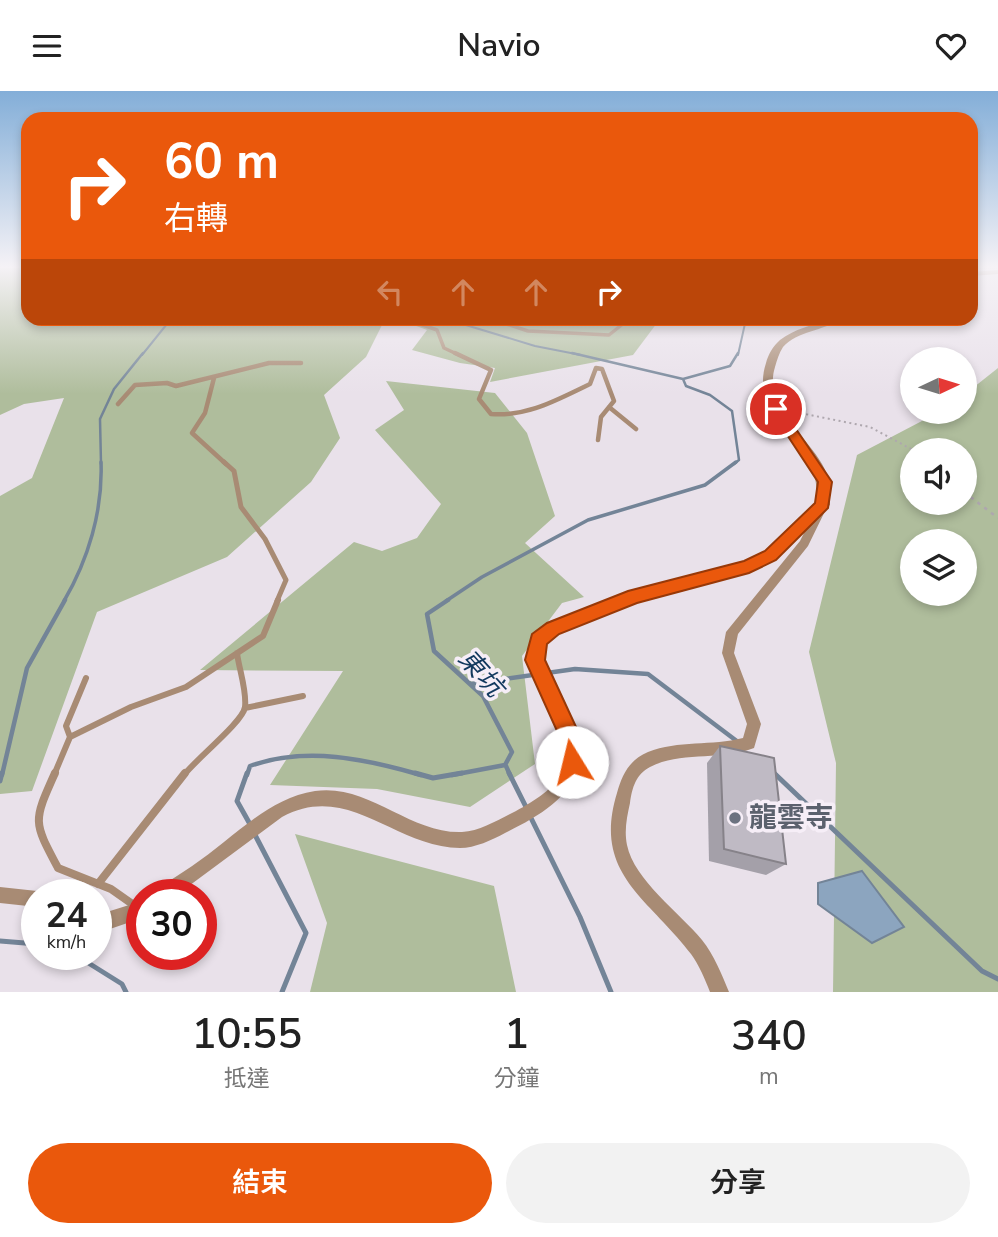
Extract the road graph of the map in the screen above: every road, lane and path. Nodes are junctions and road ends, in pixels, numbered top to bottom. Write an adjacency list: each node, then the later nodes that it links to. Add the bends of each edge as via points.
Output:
1 (425, 326): 8 (lane, via 437,330 444,348 491,370 479,399 491,414 505,417 532,411 590,384 596,367 602,369 614,401)
2 (513, 326): 3 (lane, via 528,331 609,335)
3 (620, 326)
4 (821, 326): 9 (street, via 779,346 766,375)
5 (301, 363): 6 (lane, via 269,363)
6 (214, 378): 7 (lane, via 176,386 135,385); 16 (lane, via 207,414 192,433 234,471 241,507 265,539 286,580 263,636)
7 (118, 404)
8 (609, 407): 10 (lane); 11 (lane, via 601,417)
9 (776, 409): 12 (path, via 864,424); 14 (street, via 824,478)
10 (636, 429)
11 (598, 440)
12 (900, 441)
13 (977, 502): 15 (path)
14 (823, 505): 23 (street, via 771,555 749,566 634,596 553,628 539,640 537,665 574,751 564,782 536,809 490,833 463,840 441,839 368,806 326,799 295,803 264,820); 26 (street, via 804,543 732,632 728,653 754,724 748,743 731,750 658,757 639,765 617,815 618,846 628,873 699,950)
15 (998, 518)
16 (237, 653): 19 (lane); 20 (lane, via 186,687)
17 (86, 678): 20 (lane, via 66,726)
18 (303, 697): 19 (lane)
19 (245, 708): 22 (lane, via 237,723 198,756)
20 (70, 737): 21 (lane, via 41,804 37,829 58,868)
21 (86, 879)
22 (102, 879)
23 (185, 879)
24 (0, 895): 25 (street)
25 (21, 896)
26 (720, 992)

